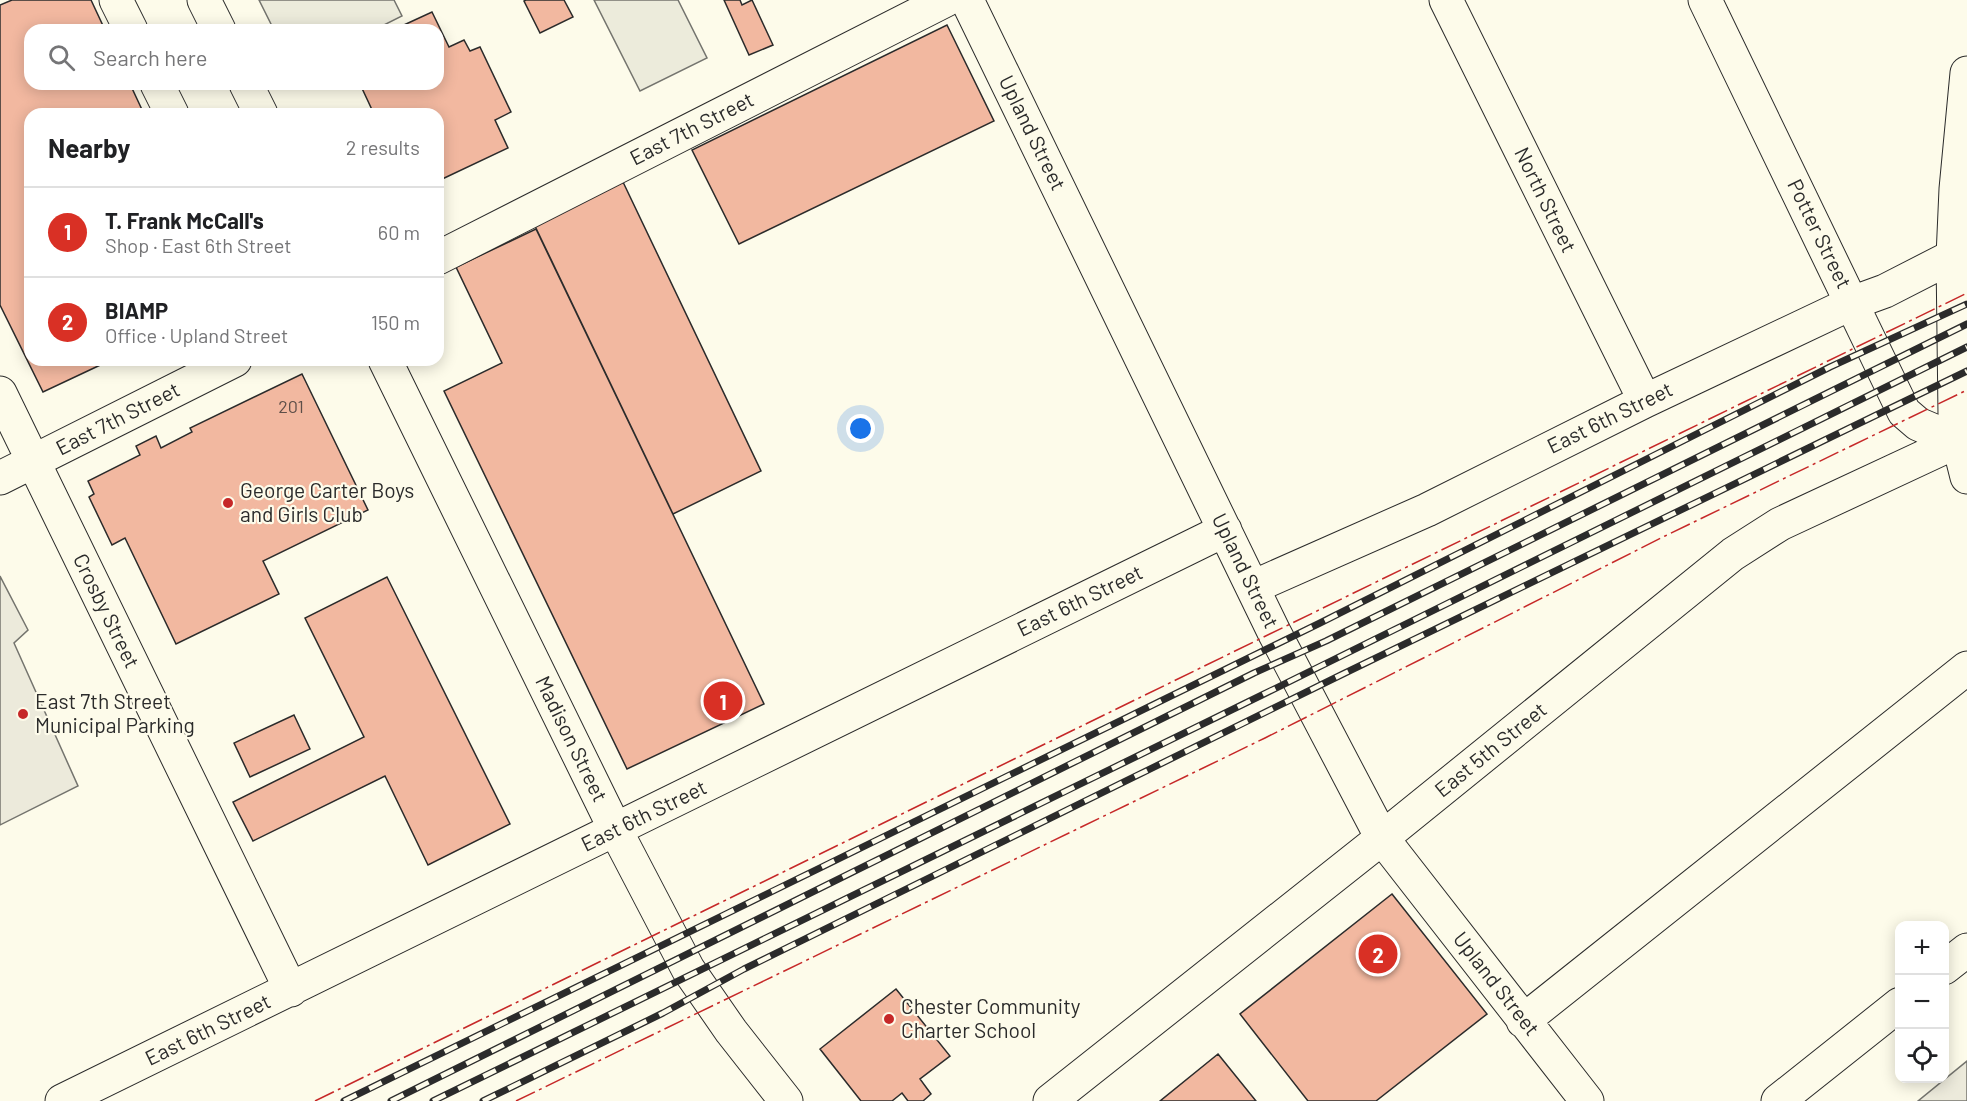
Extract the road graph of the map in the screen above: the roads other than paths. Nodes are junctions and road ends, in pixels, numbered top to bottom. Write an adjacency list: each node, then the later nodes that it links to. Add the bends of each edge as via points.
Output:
1 (116, 0): 7 (street)
2 (204, 0): 8 (street)
3 (946, 0): 15 (street, East 7th Street)
4 (967, 0): 25 (street, Upland Street)
5 (1446, 0): 20 (street, North Street)
6 (1705, 0): 16 (street, Potter Street)
7 (128, 24)
8 (216, 24)
9 (1967, 73): 14 (street, via 1956,189)
10 (160, 90): 12 (street)
11 (249, 90): 13 (street)
12 (169, 108)
13 (258, 108)
14 (1960, 253): 16 (street, East 6th Street); 21 (street, via 1954,388)
15 (444, 255)
16 (1852, 303): 20 (street, East 6th Street); 21 (street, Potter Street, via 1904,412 1918,424)
17 (223, 366): 22 (street, East 7th Street)
18 (388, 366): 28 (street, Madison Street)
19 (0, 393): 22 (street, Crosby Street)
20 (1645, 401): 26 (street, East 6th Street, via 1427,510)
21 (1958, 441): 23 (street); 29 (street, East 5th Street, via 1756,538)
22 (33, 461): 24 (street, East 7th Street); 32 (street, Crosby Street)
23 (1967, 477)
24 (0, 478)
25 (1225, 530): 26 (street, Upland Street); 28 (street, East 6th Street)
26 (1253, 587): 29 (street, Upland Street)
27 (1967, 668): 34 (street)
28 (616, 831): 32 (street, East 6th Street); 36 (street, Madison Street, via 688,969)
29 (1382, 838): 34 (street, Upland Street); 37 (street, East 5th Street)
30 (1967, 950): 31 (street)
31 (1949, 964)
32 (291, 990): 35 (street, East 6th Street)
33 (1895, 1007): 39 (street)
34 (1524, 1021): 38 (street, Upland Street)
35 (62, 1101)
36 (786, 1101)
37 (1050, 1101)
38 (1587, 1101)
39 (1778, 1101)

